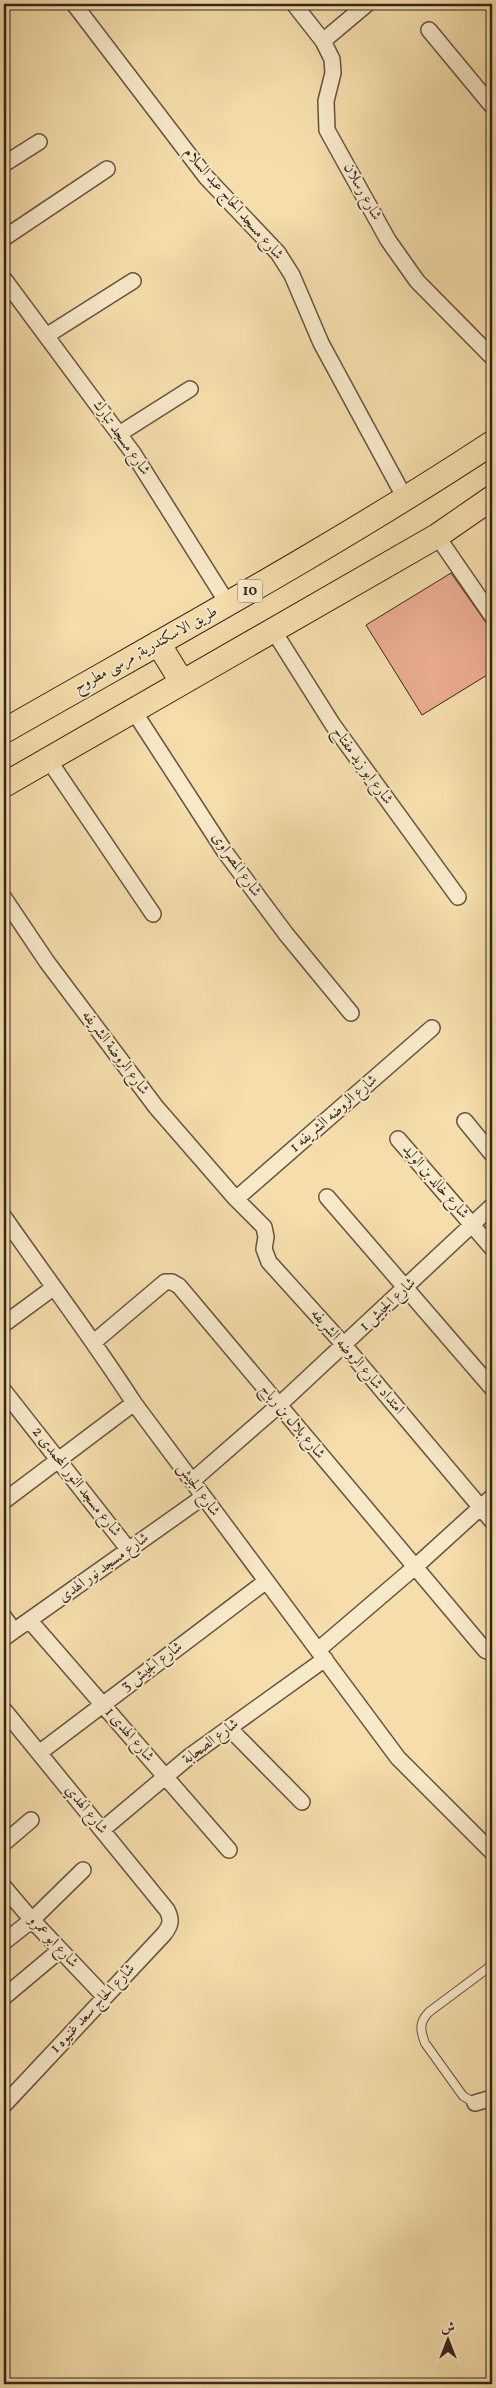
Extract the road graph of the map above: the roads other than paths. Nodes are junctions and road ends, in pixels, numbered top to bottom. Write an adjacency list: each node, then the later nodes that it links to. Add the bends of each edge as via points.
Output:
1 (74, 4): 19 (street, شارع مسجد الحاج عبد السلام, via 206,177 278,253)
2 (367, 4): 5 (street)
3 (300, 6): 5 (street, شارع رسلان)
4 (429, 30): 6 (street)
5 (323, 41): 14 (street, شارع رسلان, via 332,59 333,74 326,101 327,130 388,240 417,281)
6 (492, 106)
7 (39, 142): 8 (street)
8 (4, 164)
9 (107, 169): 10 (street)
10 (4, 238)
11 (4, 279): 13 (street, شارع مسجد تبارك)
12 (133, 281): 13 (street)
13 (46, 336): 16 (street, شارع مسجد تبارك)
14 (492, 357)
15 (190, 389): 16 (street)
16 (119, 434): 21 (street, شارع مسجد تبارك)
17 (492, 443): 19 (main road, طريق الاسكندرية, مرسى مطروح / 10)
18 (492, 498): 20 (main road)
19 (406, 500): 21 (main road, طريق الاسكندرية, مرسى مطروح / 10)
20 (437, 536): 22 (street); 23 (main road)
21 (228, 604): 24 (main road, طريق الاسكندرية, مرسى مطروح / 10)
22 (492, 616)
23 (273, 630): 25 (main road); 30 (street, شارع ابو زيد مفتاح, via 333,725)
24 (158, 643): 25 (main road); 27 (main road, طريق الاسكندرية, مرسى مطروح / 10)
25 (182, 682): 26 (main road)
26 (133, 710): 28 (main road); 33 (street, شارع المصراوى, via 225,852)
27 (4, 730)
28 (48, 759): 29 (main road); 32 (street)
29 (4, 784)
30 (458, 897)
31 (4, 898): 39 (street, شارع الروضة الشريفه, via 46,962 156,1107)
32 (153, 914)
33 (350, 1013)
34 (432, 1028): 39 (street, شارع الروضه الشريفه 1)
35 (465, 1121): 37 (street)
36 (398, 1139): 42 (street, شارع خالد بن الوليد)
37 (492, 1154)
38 (327, 1197): 45 (street)
39 (236, 1199): 48 (street, امتداد شارع الروضه الشريفه, via 264,1227 264,1249 269,1262)
40 (492, 1206): 42 (street, شارع الجيش 1)
41 (4, 1217): 44 (street, شارع الجيش)
42 (472, 1225): 43 (street, شارع خالد بن الوليد); 45 (street, شارع الجيش 1)
43 (492, 1248)
44 (53, 1288): 46 (street); 47 (street, شارع الجيش)
45 (405, 1288): 48 (street, شارع الجيش 1); 49 (street)
46 (4, 1324)
47 (94, 1342): 51 (street, شارع الجيش); 52 (street, شارع بلال بن رباح, via 164,1282 172,1282)
48 (344, 1345): 52 (street, شارع الجيش 1); 58 (street, امتداد شارع الروضه الشريفه)
49 (492, 1388)
50 (7, 1401): 53 (street, شارع مسجد النور المحمدى 2)
51 (134, 1403): 53 (street); 54 (street, شارع الجيش)
52 (279, 1406): 54 (street, شارع الجيش 1); 61 (street, شارع بلال بن رباح)
53 (58, 1460): 57 (street); 60 (street, شارع مسجد النور المحمدى 2)
54 (192, 1481): 55 (street, شارع الجيش)
55 (203, 1497): 60 (street, شارع مسجد نور الهدى); 62 (street, شارع الجيش)
56 (492, 1497): 58 (street, شارع الصحابة)
57 (4, 1501)
58 (481, 1508): 59 (street, امتداد شارع الروضه الشريفه); 61 (street, شارع الصحابة)
59 (492, 1520)
60 (129, 1550): 64 (street, شارع مسجد نور الهدى)
61 (415, 1567): 66 (street, شارع بلال بن رباح, via 484,1650); 67 (street, شارع الصحابة)
62 (265, 1582): 67 (street, شارع الجيش); 68 (street, شارع الجيش 3)
63 (4, 1617): 65 (street)
64 (30, 1621): 65 (street, شارع مسجد نور الهدى); 68 (street, شارع الهدى 1)
65 (9, 1634)
66 (492, 1653)
67 (321, 1654): 70 (street, شارع الصحابة); 78 (street, شارع الجيش, via 398,1758)
68 (102, 1704): 71 (street, شارع الجيش 3); 72 (street, شارع الهدى 1)
69 (4, 1710): 71 (street, شارع الهدي)
70 (230, 1728): 72 (street, شارع الصحابة); 73 (street)
71 (39, 1753): 75 (street, شارع الهدي)
72 (166, 1777): 75 (street, شارع الصحابة); 77 (street, شارع الهدى 1)
73 (302, 1802)
74 (31, 1820): 76 (street)
75 (102, 1830): 81 (street, شارع الهدي)
76 (4, 1843)
77 (229, 1850)
78 (492, 1852)
79 (83, 1870): 82 (street)
80 (4, 1887): 82 (street, شارع ابو عمرو)
81 (167, 1910): 86 (street, شارع الحاج سعد غنيوه 1, via 171,1918 170,1927)
82 (32, 1920): 83 (street); 84 (street, شارع ابو عمرو)
83 (4, 1942)
84 (60, 1950): 86 (street, شارع ابو عمرو); 87 (street)
85 (492, 1965): 89 (lane, via 429,2012 421,2026 425,2043 463,2096)
86 (104, 1996): 90 (street, شارع الحاج سعد غنيوه 1)
87 (4, 1997)
88 (492, 2098): 89 (street)
89 (475, 2103)
90 (4, 2105)

